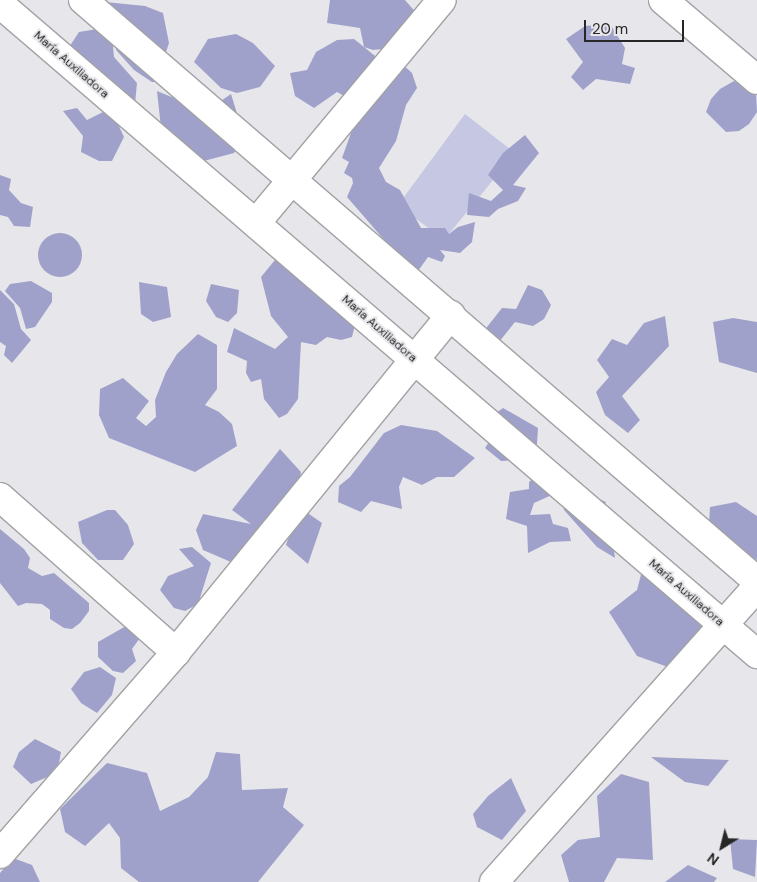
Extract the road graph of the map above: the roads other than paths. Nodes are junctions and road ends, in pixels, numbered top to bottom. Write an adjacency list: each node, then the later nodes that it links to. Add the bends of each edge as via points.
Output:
1 (83, 0): 6 (street)
2 (442, 0): 6 (street)
3 (663, 0): 5 (street)
4 (0, 4): 7 (street, María Auxiliadora)
5 (757, 80)
6 (292, 180): 7 (street); 8 (street)
7 (256, 224): 9 (street, María Auxiliadora)
8 (451, 315): 9 (street); 11 (street)
9 (414, 359): 13 (street, María Auxiliadora); 14 (street)
10 (0, 497): 14 (street)
11 (757, 581)
12 (757, 586): 13 (street)
13 (724, 626): 15 (street, María Auxiliadora); 17 (street)
14 (176, 652): 16 (street)
15 (757, 654)
16 (0, 854)
17 (494, 882)

